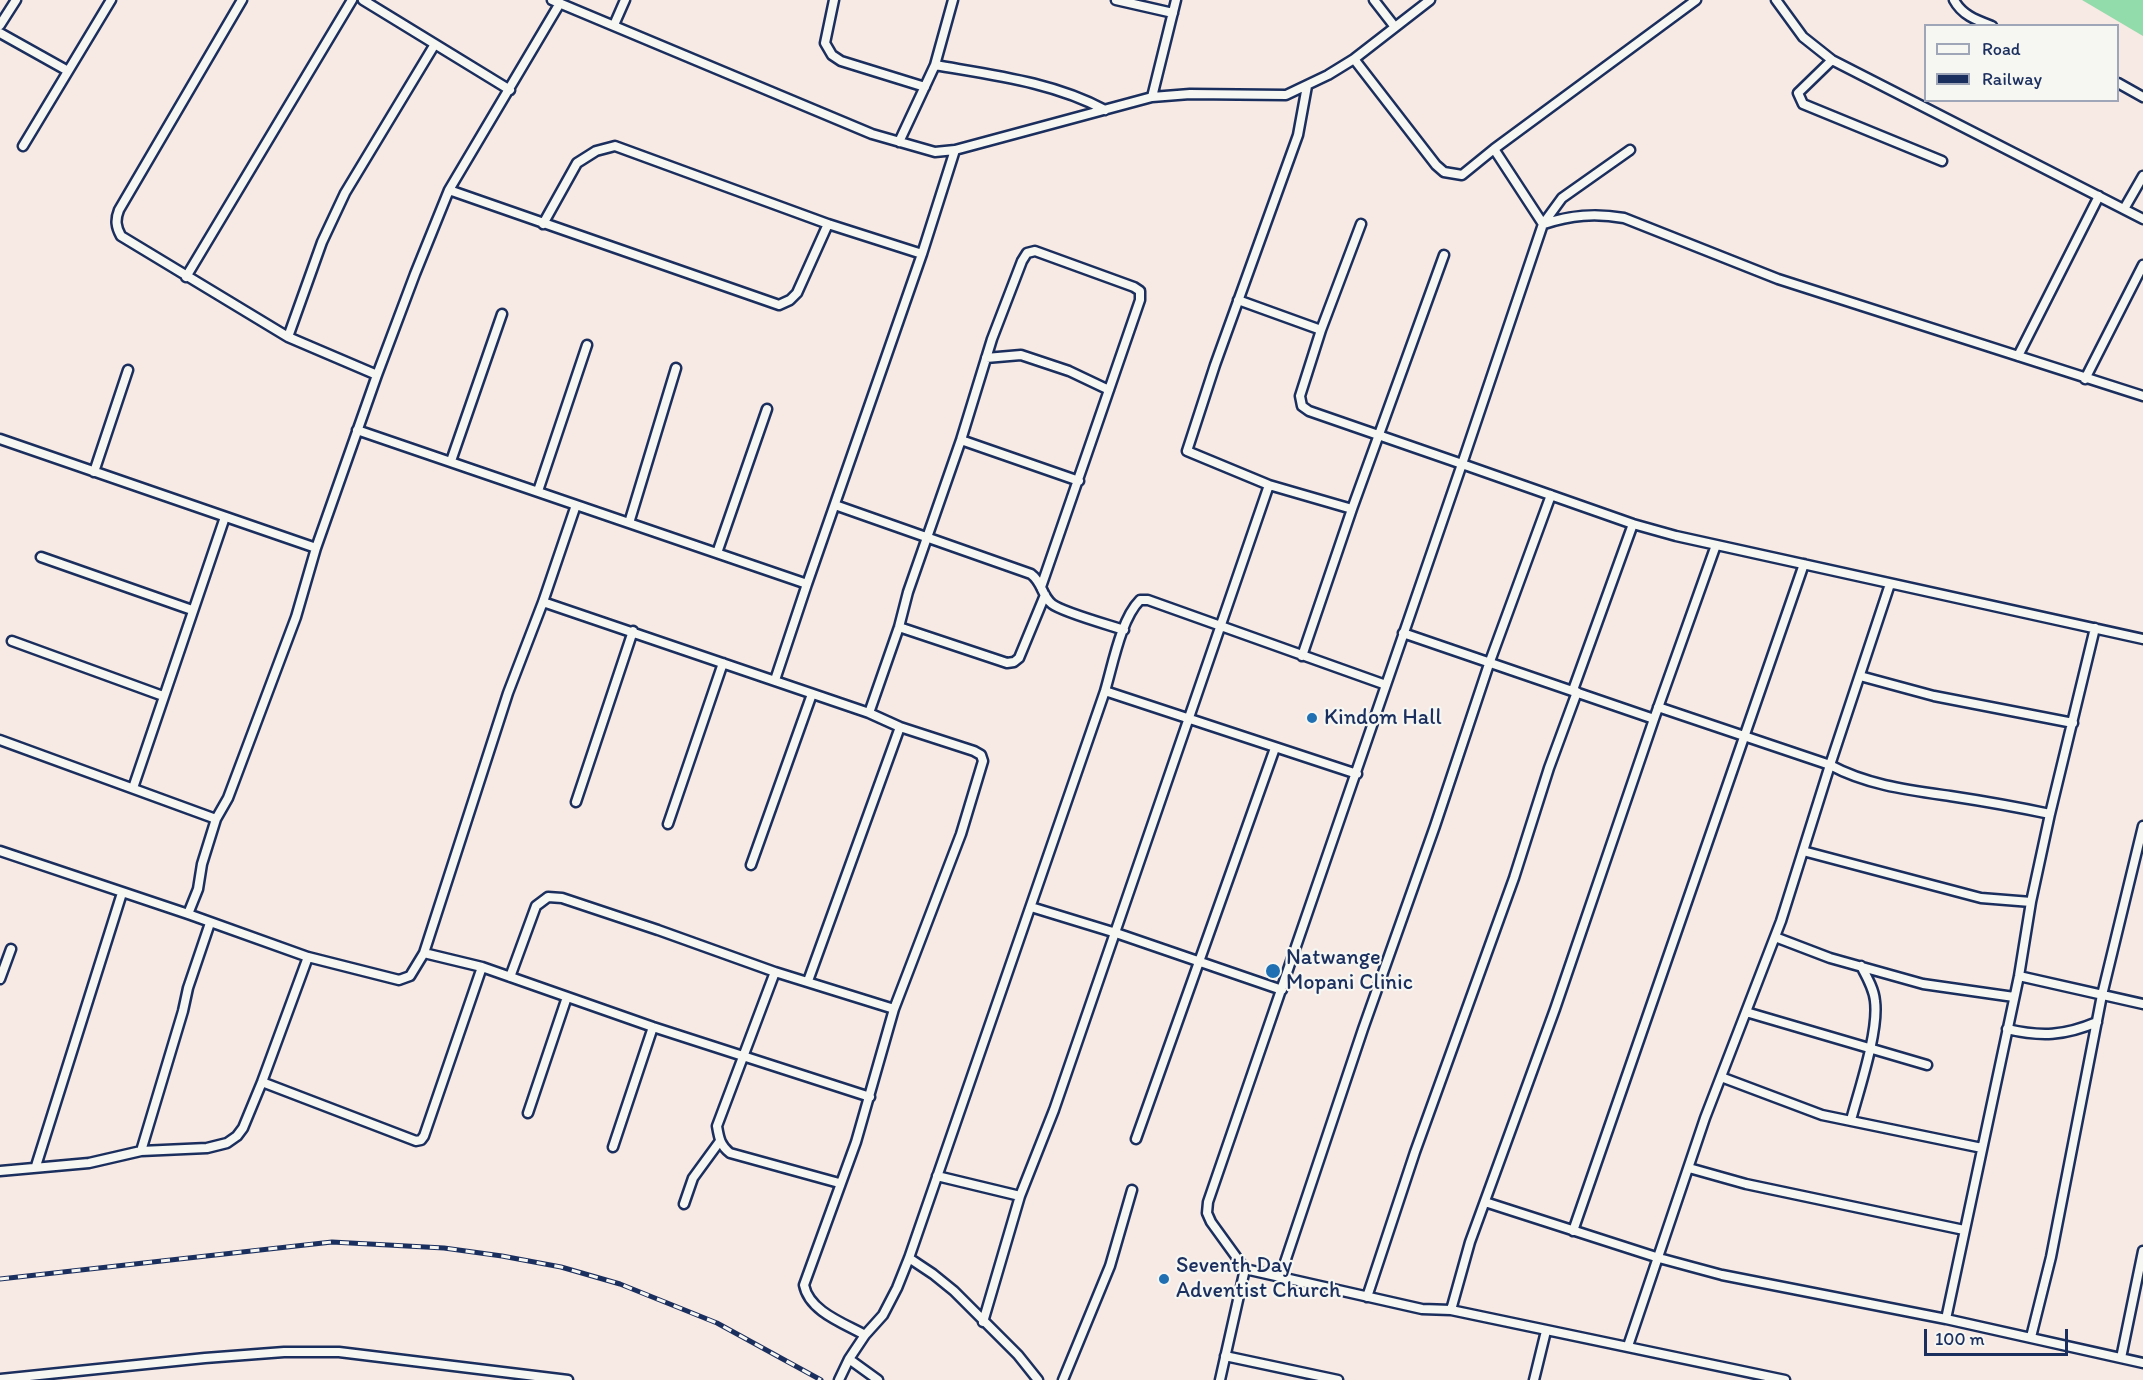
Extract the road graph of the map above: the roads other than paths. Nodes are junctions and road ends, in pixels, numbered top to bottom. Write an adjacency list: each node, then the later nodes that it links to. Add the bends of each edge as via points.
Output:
1 (16, 0): 19 (street)
2 (111, 0): 27 (street)
3 (242, 0): 53 (street, via 116,217 121,236)
4 (352, 0): 53 (street)
5 (363, 0): 23 (street)
6 (625, 0): 20 (street)
7 (834, 0): 30 (street, via 825,43 832,55)
8 (953, 0): 26 (street)
9 (1116, 0): 17 (street)
10 (1176, 0): 17 (street)
11 (1374, 0): 21 (street)
12 (1430, 0): 21 (street)
13 (1696, 0): 37 (street)
14 (1776, 0): 25 (street, via 1803,37)
15 (1954, 0): 18 (street, via 1958,8)
16 (556, 2): 20 (street); 31 (street)
17 (1173, 13): 32 (street)
18 (1987, 24)
19 (0, 25)
20 (614, 25): 35 (street)
21 (1395, 27): 24 (street)
22 (0, 33): 27 (street)
23 (435, 44): 31 (street); 57 (street, via 345,193 322,242)
24 (1354, 59): 29 (street); 37 (street, via 1444,172 1462,176)
25 (1832, 60): 40 (street, via 1798,93 1803,104); 43 (street)
26 (935, 64): 30 (street); 34 (street, via 1024,81 1087,100)
27 (68, 71): 36 (street)
28 (2119, 84): 33 (street)
29 (1307, 86): 32 (street, via 1286,95); 54 (street, via 1298,135)
30 (925, 87): 35 (street)
31 (510, 90): 42 (street)
32 (1152, 97): 34 (street)
33 (2143, 97)
34 (1105, 110): 38 (street)
35 (899, 142): 38 (street, via 934,152)
36 (23, 146)
37 (1494, 149): 49 (street)
38 (955, 150): 50 (street)
39 (1630, 150): 49 (street, via 1562,198)
40 (1942, 161)
41 (2143, 176): 44 (street)
42 (449, 190): 46 (street); 63 (street)
43 (2099, 196): 44 (street); 59 (street)
44 (2124, 209): 45 (street)
45 (2143, 219)
46 (543, 224): 47 (street, via 577,163 596,151 615,146); 47 (street, via 779,305 797,293)
47 (828, 224): 50 (street)
48 (1361, 224): 56 (street)
49 (1543, 224): 59 (street, via 1587,215 1624,218 1749,269); 73 (street)
50 (922, 254): 80 (street)
51 (1444, 255): 69 (street)
52 (2143, 265): 64 (street)
53 (186, 276): 57 (street)
54 (1238, 300): 56 (street); 76 (street, via 1187,451)
55 (502, 314): 72 (street)
56 (1321, 330): 69 (street, via 1300,396 1302,406)
57 (288, 337): 63 (street)
58 (587, 345): 77 (street)
59 (2018, 356): 64 (street)
60 (986, 358): 65 (street, via 1021,356); 65 (street, via 1022,261 1035,251 1140,291); 71 (street)
61 (676, 368): 83 (street)
62 (128, 370): 74 (street)
63 (377, 375): 68 (street)
64 (2085, 379): 66 (street)
65 (1109, 390): 75 (street)
66 (2143, 396)
67 (767, 409): 88 (street)
68 (357, 430): 72 (street); 87 (street)
69 (1380, 435): 73 (street); 81 (street)
70 (0, 439): 74 (street)
71 (961, 440): 75 (street); 85 (street)
72 (451, 461): 77 (street)
73 (1462, 464): 78 (street); 101 (street)
74 (94, 472): 82 (street)
75 (1079, 481): 93 (street)
76 (1269, 485): 81 (street); 97 (street)
77 (538, 491): 79 (street)
78 (1551, 495): 84 (street); 106 (street)
79 (576, 505): 83 (street); 94 (street)
80 (835, 505): 85 (street); 91 (street)
81 (1352, 509): 104 (street)
82 (225, 517): 87 (street); 95 (street)
83 (629, 523): 88 (street)
84 (1634, 524): 86 (street); 111 (street)
85 (927, 536): 93 (street, via 1030,574 1038,579); 96 (street)
86 (1716, 545): 90 (street); 114 (street)
87 (316, 548): 128 (street, via 296,618 228,798)
88 (717, 553): 91 (street)
89 (41, 557): 95 (street)
90 (1804, 564): 92 (street); 120 (street)
91 (807, 584): 108 (street)
92 (1890, 585): 98 (street); 107 (street)
93 (1043, 591): 96 (street, via 1019,658 1014,662); 99 (street, via 1053,605)
94 (543, 602): 100 (street); 142 (street, via 508,693)
95 (192, 610): 113 (street)
96 (899, 627): 115 (street)
97 (1221, 627): 99 (street, via 1140,600 1132,607); 104 (street); 116 (street)
98 (2095, 628): 102 (street); 118 (street)
99 (1124, 630): 110 (street)
100 (633, 631): 105 (street); 126 (street)
101 (1403, 633): 106 (street); 109 (street)
102 (2143, 639)
103 (12, 641): 113 (street)
104 (1302, 656): 109 (street)
105 (723, 663): 108 (street); 129 (street)
106 (1489, 664): 111 (street); 190 (street)
107 (1860, 676): 118 (street, via 1934,696); 123 (street)
108 (775, 680): 112 (street)
109 (1386, 685): 124 (street)
110 (1105, 691): 116 (street); 136 (street)
111 (1575, 691): 117 (street); 191 (street, via 1514,878)
112 (812, 694): 115 (street); 133 (street)
113 (163, 696): 125 (street)
114 (1658, 708): 117 (street); 120 (street)
115 (869, 713): 119 (street)
116 (1189, 718): 122 (street); 139 (street)
117 (1653, 719): 182 (street)
118 (2073, 723): 127 (street)
119 (900, 727): 151 (street); 157 (street, via 974,751 983,761 957,845)
120 (1744, 736): 123 (street); 185 (street)
121 (0, 740): 125 (street)
122 (1275, 748): 124 (street); 144 (street)
123 (1830, 765): 127 (street, via 1847,774 1898,788); 132 (street)
124 (1357, 774): 152 (street)
125 (133, 788): 128 (street)
126 (576, 802)
127 (2050, 813): 135 (street)
128 (216, 819): 137 (street)
129 (668, 825)
130 (2143, 826): 153 (street)
131 (0, 851): 134 (street)
132 (1803, 851): 135 (street, via 1981,898); 140 (street)
133 (751, 865)
134 (122, 893): 137 (street); 175 (street)
135 (2031, 902): 148 (street)
136 (1031, 907): 139 (street); 178 (street)
137 (188, 914): 138 (street)
138 (210, 922): 143 (street); 174 (street)
139 (1116, 933): 144 (street); 181 (street)
140 (1775, 937): 145 (street); 158 (street)
141 (11, 949): 150 (street)
142 (424, 953): 143 (street, via 410,976 399,980); 146 (street)
143 (308, 957): 166 (street)
144 (1199, 962): 152 (street); 170 (street)
145 (1861, 966): 155 (street, via 1923,984); 162 (street, via 1875,1001)
146 (482, 967): 149 (street); 166 (street, via 421,1140)
147 (775, 972): 149 (street, via 584,905 548,897 536,906); 151 (street); 163 (street)
148 (2019, 976): 153 (street); 155 (street)
149 (510, 977): 154 (street)
150 (0, 979)
151 (808, 981): 157 (street)
152 (1282, 990): 189 (street, via 1208,1202 1211,1222)
153 (2102, 995): 156 (street); 159 (street)
154 (567, 997): 160 (street); 168 (street)
155 (2014, 997): 161 (street)
156 (2143, 1004)
157 (894, 1009): 167 (street)
158 (1746, 1012): 162 (street); 165 (street)
159 (2097, 1022): 161 (street, via 2060,1035 2030,1035); 197 (street, via 2051,1257)
160 (653, 1027): 163 (street); 172 (street)
161 (2007, 1029): 173 (street)
162 (1869, 1049): 164 (street); 169 (street)
163 (744, 1055): 167 (street); 171 (street, via 717,1126)
164 (1927, 1065)
165 (1721, 1077): 169 (street, via 1814,1112); 176 (street)
166 (262, 1082): 174 (street, via 243,1128 227,1143 207,1148)
167 (870, 1097): 179 (street)
168 (528, 1113)
169 (1851, 1120): 173 (street)
170 (1136, 1139)
171 (720, 1141): 179 (street, via 730,1153); 183 (street, via 693,1178)
172 (614, 1147)
173 (1982, 1148): 184 (street)
174 (141, 1151): 175 (street, via 88,1163)
175 (36, 1166): 177 (street)
176 (1689, 1168): 184 (street, via 1746,1184); 188 (street)
177 (0, 1171)
178 (937, 1176): 181 (street); 187 (street)
179 (839, 1183): 196 (street, via 804,1285 816,1306)
180 (1132, 1190): 208 (street, via 1110,1266)
181 (1020, 1196): 194 (street)
182 (1485, 1202): 185 (street); 192 (street)
183 (684, 1204)
184 (1964, 1230): 193 (street)
185 (1573, 1231): 188 (street)
186 (2143, 1251): 200 (street)
187 (909, 1258): 194 (street, via 954,1291); 196 (street, via 883,1316)
188 (1659, 1258): 193 (street, via 1722,1275); 198 (street)
189 (1245, 1269): 190 (street); 199 (street)
190 (1280, 1277): 191 (street)
191 (1367, 1297): 192 (street)
192 (1451, 1311): 195 (street)
193 (1946, 1319): 197 (street)
194 (983, 1322): 207 (street)
195 (1546, 1331): 198 (street); 211 (street)
196 (865, 1335): 201 (street)
197 (2031, 1337): 200 (street)
198 (1628, 1346): 212 (street)
199 (1225, 1356): 209 (street); 210 (street)
200 (2121, 1358): 202 (street)
201 (849, 1359): 205 (street); 206 (street)
202 (2143, 1363)
203 (0, 1378): 204 (street, via 205,1358 339,1352)
204 (568, 1380)
205 (839, 1380)
206 (878, 1380)
207 (1038, 1380)
208 (1063, 1380)
209 (1220, 1380)
210 (1338, 1380)
211 (1534, 1380)
212 (1785, 1380)

